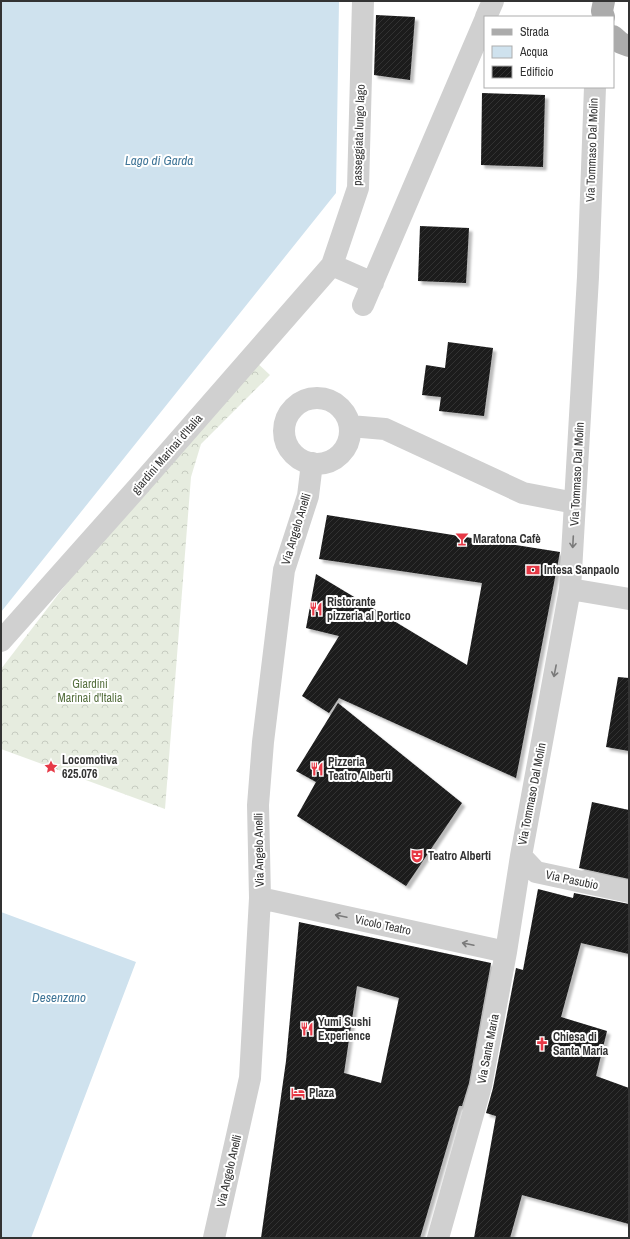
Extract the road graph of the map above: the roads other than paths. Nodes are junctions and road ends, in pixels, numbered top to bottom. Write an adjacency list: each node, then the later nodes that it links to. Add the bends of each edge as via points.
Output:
1 (363, 1): 10 (street, passeggiata lungo lago, via 358,188)
2 (493, 1): 4 (street)
3 (604, 1): 5 (main road)
4 (486, 16)
5 (604, 16)
6 (484, 22): 11 (street)
7 (614, 37): 8 (main road)
8 (629, 46)
9 (594, 88): 15 (street, Via Tommaso Dal Molin, via 588,277)
10 (332, 265): 11 (street); 18 (street, giardini Marinai d'Italia)
11 (373, 283): 12 (street)
12 (363, 305)
13 (350, 426): 14 (street, via 347,443 337,457 320,464); 14 (street, via 343,410 330,400 305,400 292,410 285,425 286,442 296,456); 15 (street, via 384,429 523,493)
14 (312, 463): 21 (street, Via Angelo Anelli, via 308,496 284,570 271,674 258,805)
15 (575, 503): 16 (street, Via Tommaso Dal Molin, one-way to 16)
16 (570, 589): 17 (street); 19 (street, Via Tommaso Dal Molin, one-way to 19)
17 (629, 599)
18 (1, 641)
19 (521, 856): 20 (street, Via Pasubio, via 536,872); 22 (street, Via Santa Maria)
20 (629, 892)
21 (260, 898): 22 (street, Vicolo Teatro, one-way to 21); 23 (street, Via Angelo Anelli, via 250,1078)
22 (506, 952): 24 (street, Via Santa Maria, via 481,1086)
23 (214, 1238)
24 (438, 1238)

